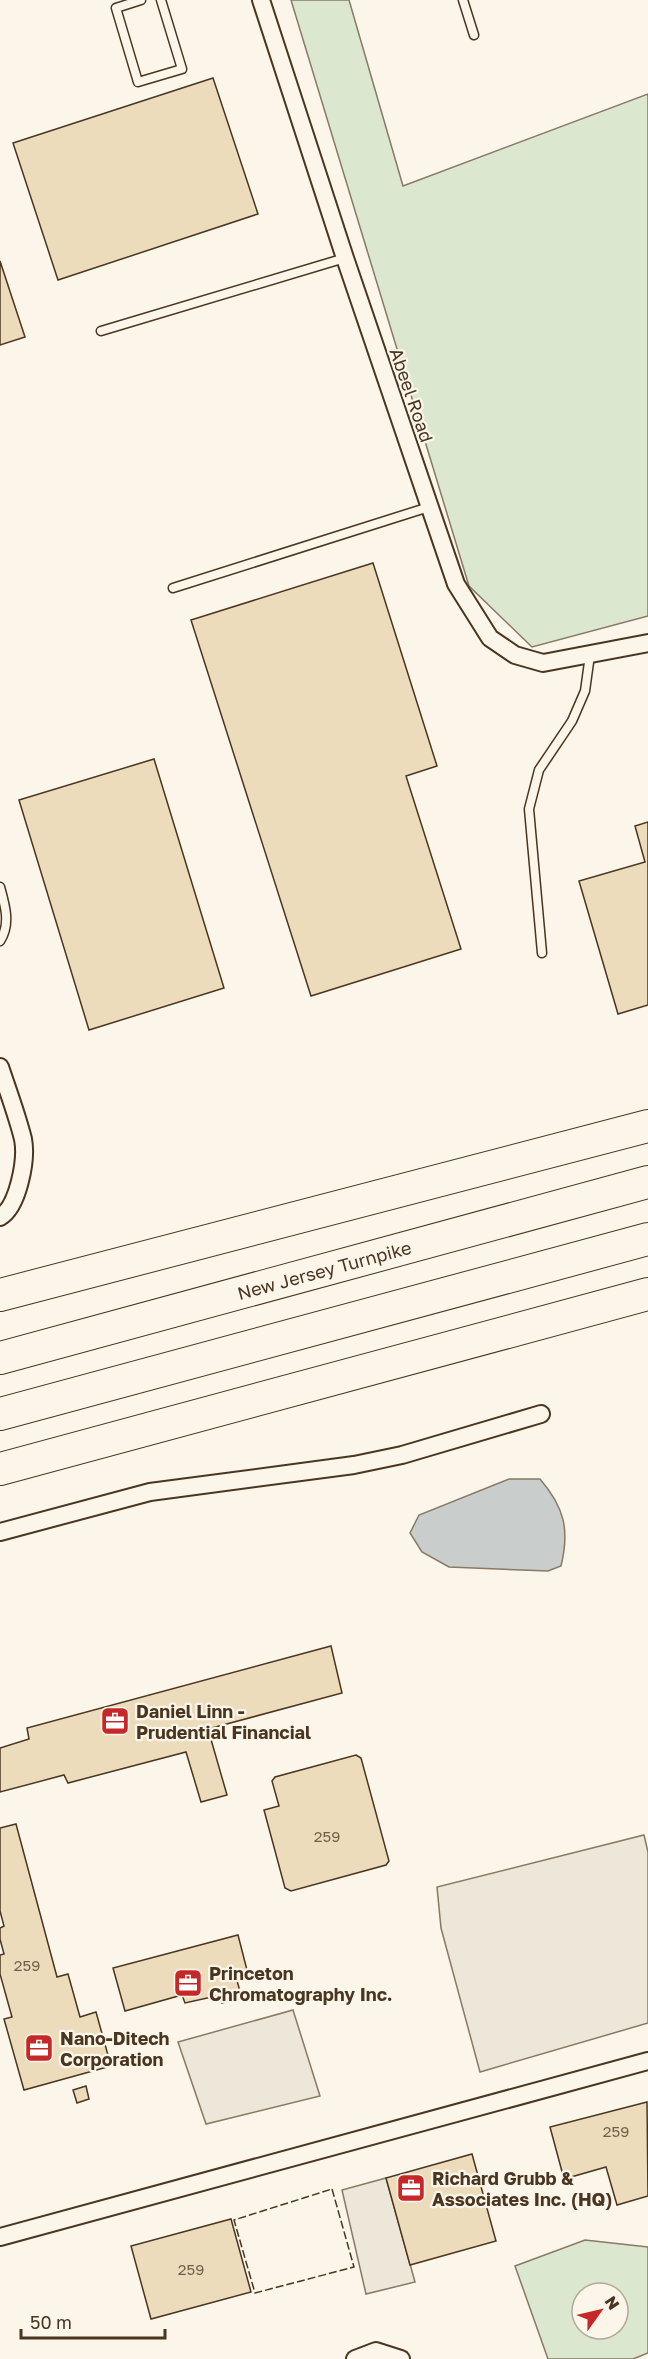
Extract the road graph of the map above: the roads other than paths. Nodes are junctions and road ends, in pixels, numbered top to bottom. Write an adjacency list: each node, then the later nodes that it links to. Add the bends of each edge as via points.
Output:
1 (141, 0): 2 (lane, via 116,8 138,82 182,69)
2 (161, 0)
3 (261, 0): 6 (street, Abeel Road)
4 (463, 0): 5 (lane)
5 (474, 35)
6 (345, 258): 7 (lane); 8 (street, Abeel Road)
7 (101, 331)
8 (429, 507): 9 (lane); 11 (street, Abeel Road, via 456,584 490,638 515,655 543,663)
9 (173, 588)
10 (648, 643): 11 (street, Abeel Road)
11 (590, 656): 14 (lane, via 585,692 572,721 539,770 529,809)
12 (0, 887): 13 (lane, via 6,908 6,932)
13 (0, 941)
14 (542, 953)
15 (0, 1067): 18 (street, via 24,1142 18,1192 9,1212)
16 (648, 1126): 21 (highway)
17 (648, 1182): 22 (highway, New Jersey Turnpike)
18 (0, 1217)
19 (648, 1239): 23 (highway)
20 (648, 1294): 25 (highway)
21 (0, 1295)
22 (0, 1358)
23 (0, 1414)
24 (541, 1414): 26 (street, via 383,1459 150,1492)
25 (0, 1469)
26 (0, 1532)
27 (648, 2061): 28 (street)
28 (0, 2237)
29 (355, 2359): 30 (street, via 376,2351)
30 (401, 2359)

